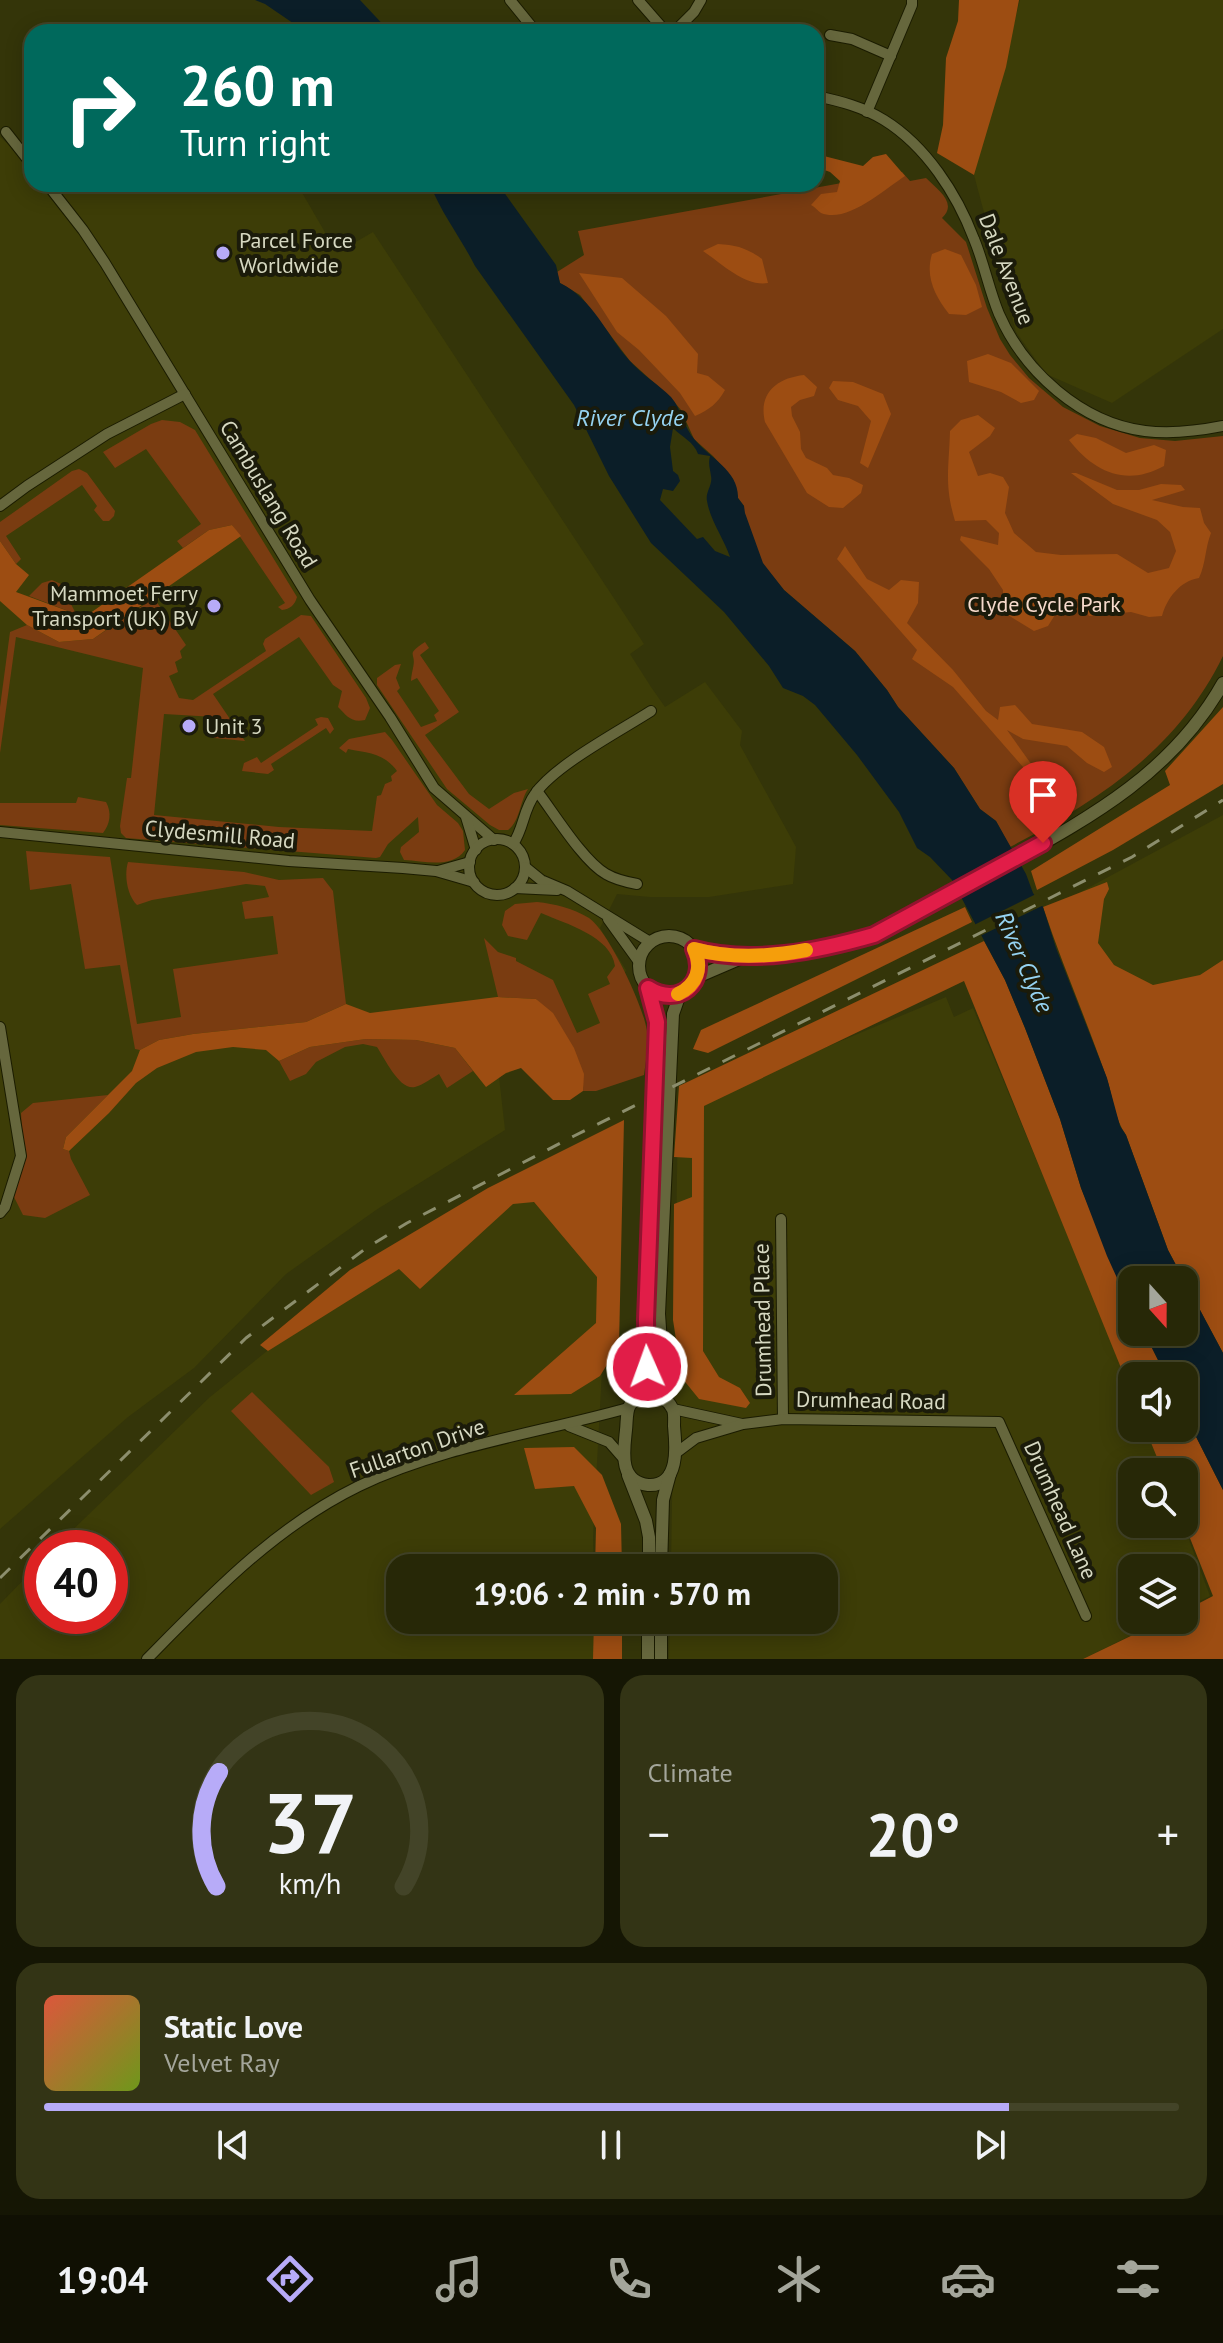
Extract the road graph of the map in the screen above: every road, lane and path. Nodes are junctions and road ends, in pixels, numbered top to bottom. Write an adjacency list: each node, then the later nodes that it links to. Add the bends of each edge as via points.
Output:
1 (510, 0): 5 (street)
2 (638, 0): 6 (street)
3 (701, 0): 7 (street)
4 (912, 0): 9 (street)
5 (530, 24)
6 (659, 24)
7 (682, 24)
8 (830, 35): 9 (street)
9 (891, 56): 11 (street)
10 (824, 98): 11 (street, Dale Avenue)
11 (867, 112): 16 (street, Dale Avenue, via 917,148 947,184 964,213 999,314 1032,366 1061,394 1108,420 1143,431)
12 (6, 132): 13 (street)
13 (24, 155)
14 (53, 192): 15 (street, Cambuslang Road, via 83,230)
15 (185, 394): 17 (street, via 107,434); 21 (street, Cambuslang Road, via 310,600 434,788)
16 (1223, 426)
17 (0, 506)
18 (1223, 683): 36 (street, via 1169,755 1122,795 1069,828 874,935 796,952)
19 (651, 711): 20 (street, via 547,779)
20 (537, 791): 24 (street); 30 (street, via 603,873)
21 (466, 817): 23 (street, Cambuslang Road); 25 (street)
22 (0, 832): 28 (street, Clydesmill Road)
23 (494, 840): 24 (street); 25 (street)
24 (513, 844): 27 (street)
25 (476, 850): 26 (street)
26 (470, 862): 28 (street, Clydesmill Road); 29 (street)
27 (525, 867): 31 (street); 32 (street)
28 (436, 871): 29 (street, Clydesmill Road)
29 (474, 882): 31 (street, via 492,894)
30 (637, 884)
31 (515, 888): 32 (street)
32 (567, 891): 33 (street)
33 (605, 914): 34 (street); 37 (street)
34 (650, 942): 35 (street, via 676,936); 37 (street)
35 (694, 949): 36 (street); 38 (street)
36 (746, 956): 38 (street)
37 (639, 962): 39 (street)
38 (697, 977): 40 (street)
39 (648, 988): 40 (street, via 663,995); 44 (street, via 657,1022 647,1367)
40 (680, 994): 45 (street, via 673,1014 659,1314)
41 (0, 1027): 42 (street, via 21,1156)
42 (0, 1213)
43 (781, 1219): 46 (street, Drumhead Place)
44 (632, 1403): 45 (street, via 652,1395); 49 (street, Fullarton Drive); 51 (street)
45 (669, 1404): 48 (street); 50 (street)
46 (783, 1419): 47 (street, Drumhead Road); 48 (street, Drumhead Road)
47 (999, 1422): 56 (street, Drumhead Lane)
48 (743, 1424): 50 (street, via 696,1438)
49 (567, 1425): 51 (street, via 609,1442); 59 (street, Fullarton Drive, via 445,1455 359,1486 256,1552)
50 (676, 1453): 53 (street)
51 (623, 1458): 52 (street)
52 (627, 1474): 53 (street, via 649,1485); 54 (street, via 646,1521)
53 (670, 1474): 55 (street, via 663,1500)
54 (649, 1554)
55 (661, 1554)
56 (1086, 1616)
57 (648, 1634): 60 (street)
58 (661, 1634): 61 (street)
59 (147, 1659)
60 (648, 1659)
61 (661, 1659)

